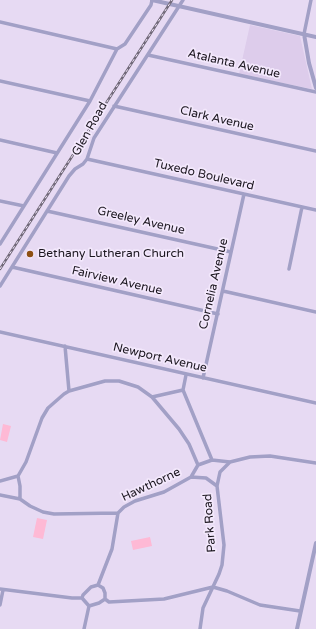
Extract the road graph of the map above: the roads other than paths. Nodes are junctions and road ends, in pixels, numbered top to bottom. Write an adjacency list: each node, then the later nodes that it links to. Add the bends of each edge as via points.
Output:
1 (152, 0): 4 (street); 8 (street, Glen Road, via 125,44)
2 (183, 0): 4 (street, Glen Road)
3 (311, 0): 6 (street)
4 (178, 6): 6 (street); 9 (street, Glen Road)
5 (0, 22): 8 (street)
6 (304, 34): 7 (street); 11 (street)
7 (316, 37)
8 (117, 49): 13 (street, Glen Road)
9 (148, 55): 12 (street, Atalanta Avenue); 14 (street, Glen Road)
10 (0, 81): 13 (street)
11 (316, 88)
12 (316, 92)
13 (90, 101): 17 (street, Glen Road)
14 (114, 106): 16 (street, Clark Avenue); 18 (street, Glen Road, via 94,138)
15 (0, 140): 17 (street)
16 (316, 151)
17 (57, 153): 21 (street, Glen Road)
18 (87, 159): 19 (street, Tuxedo Boulevard); 24 (street, Glen Road, via 75,168)
19 (244, 194): 22 (street, Tuxedo Boulevard); 26 (street, Cornelia Avenue)
20 (0, 201): 21 (street)
21 (24, 206): 25 (street, Glen Road)
22 (302, 207): 23 (street, Tuxedo Boulevard); 28 (street)
23 (316, 210)
24 (47, 211): 26 (street, Greeley Avenue); 27 (street, Glen Road)
25 (0, 244)
26 (231, 252): 30 (street, Cornelia Avenue)
27 (12, 267): 29 (street, Glen Road); 32 (street, Fairview Avenue)
28 (289, 269)
29 (0, 286)
30 (223, 291): 31 (street); 32 (street, Cornelia Avenue)
31 (316, 312)
32 (218, 314): 36 (street, Cornelia Avenue)
33 (0, 332): 34 (street, Newport Avenue)
34 (64, 346): 35 (street, Newport Avenue); 38 (street)
35 (186, 374): 36 (street, Newport Avenue); 37 (street)
36 (203, 378): 40 (street, Newport Avenue)
37 (183, 390): 39 (street); 41 (street)
38 (69, 391): 39 (street, via 120,381 138,387); 45 (street, via 48,408 42,418 26,462)
39 (152, 398): 44 (street, via 180,429)
40 (316, 403)
41 (212, 460): 42 (street); 44 (street)
42 (230, 462): 43 (street, via 270,456); 48 (street, Park Road, via 220,472)
43 (316, 463)
44 (198, 465): 46 (street)
45 (18, 476): 47 (street); 50 (street)
46 (191, 477): 48 (street, Hawthorne, via 206,478); 51 (street, Hawthorne, via 164,492 135,501)
47 (0, 481)
48 (217, 486): 55 (street, Park Road, via 224,545 220,574)
49 (0, 495): 50 (street, Hawthorne)
50 (20, 499): 51 (street, Hawthorne, via 43,512 54,514)
51 (118, 513): 54 (street, via 112,549)
52 (316, 543): 53 (street)
53 (314, 566): 61 (street)
54 (98, 585): 57 (street, via 91,587); 58 (street, via 103,588)
55 (213, 587): 58 (street, via 164,599 109,602); 61 (street, via 260,605); 63 (street, Park Road, via 203,608)
56 (2, 590): 57 (street); 59 (street)
57 (82, 598): 60 (street)
58 (105, 599): 60 (street)
59 (0, 605)
60 (89, 606): 62 (street)
61 (300, 611): 64 (street)
62 (84, 629)
63 (200, 629)
64 (297, 629)

